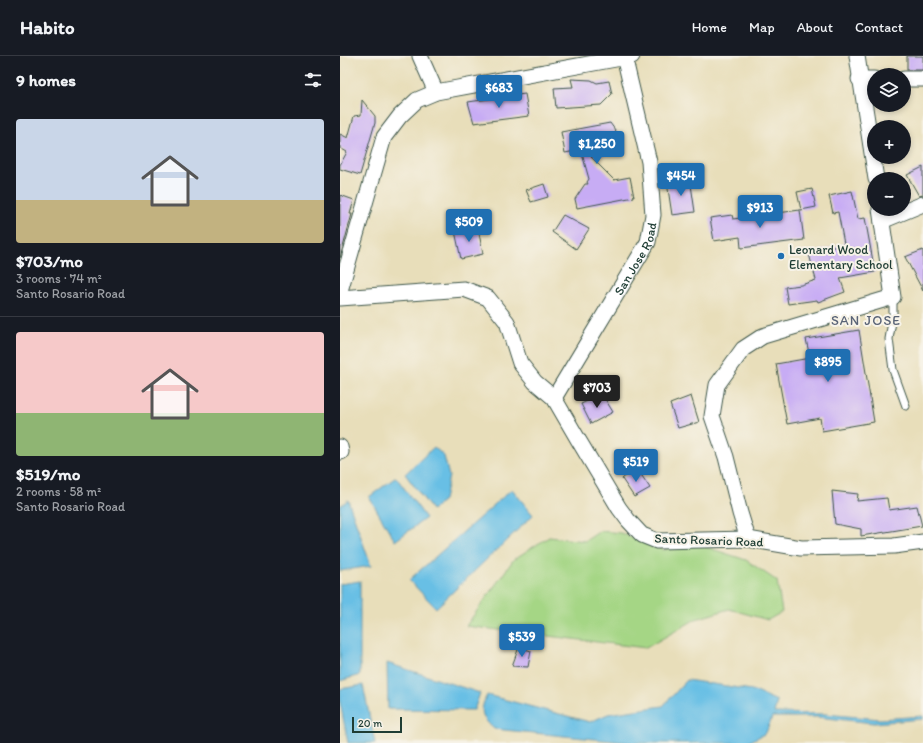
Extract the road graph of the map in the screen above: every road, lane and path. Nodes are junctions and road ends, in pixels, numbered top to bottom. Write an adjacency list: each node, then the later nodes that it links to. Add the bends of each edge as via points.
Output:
1 (420, 56): 7 (street)
2 (627, 56): 7 (street); 16 (street, San Jose Road, via 648,162 653,215 648,242)
3 (857, 56): 4 (street)
4 (867, 79)
5 (911, 79): 6 (street)
6 (923, 79)
7 (436, 92): 13 (street, via 417,100 400,116 384,137)
8 (870, 112): 9 (street)
9 (875, 172)
10 (923, 204): 11 (street)
11 (911, 207)
12 (881, 216): 14 (street)
13 (340, 291)
14 (893, 297): 17 (lane, via 889,339 893,370); 18 (street, via 763,336 743,349 717,385 712,416)
15 (340, 298): 16 (street, Santo Rosario Road, via 464,289 488,298 507,322 520,363 535,382)
16 (554, 398): 18 (street, Santo Rosario Road, via 619,508 642,535 657,540)
17 (906, 406)
18 (748, 539): 19 (street, Santo Rosario Road, via 801,548 894,546)
19 (923, 542)

